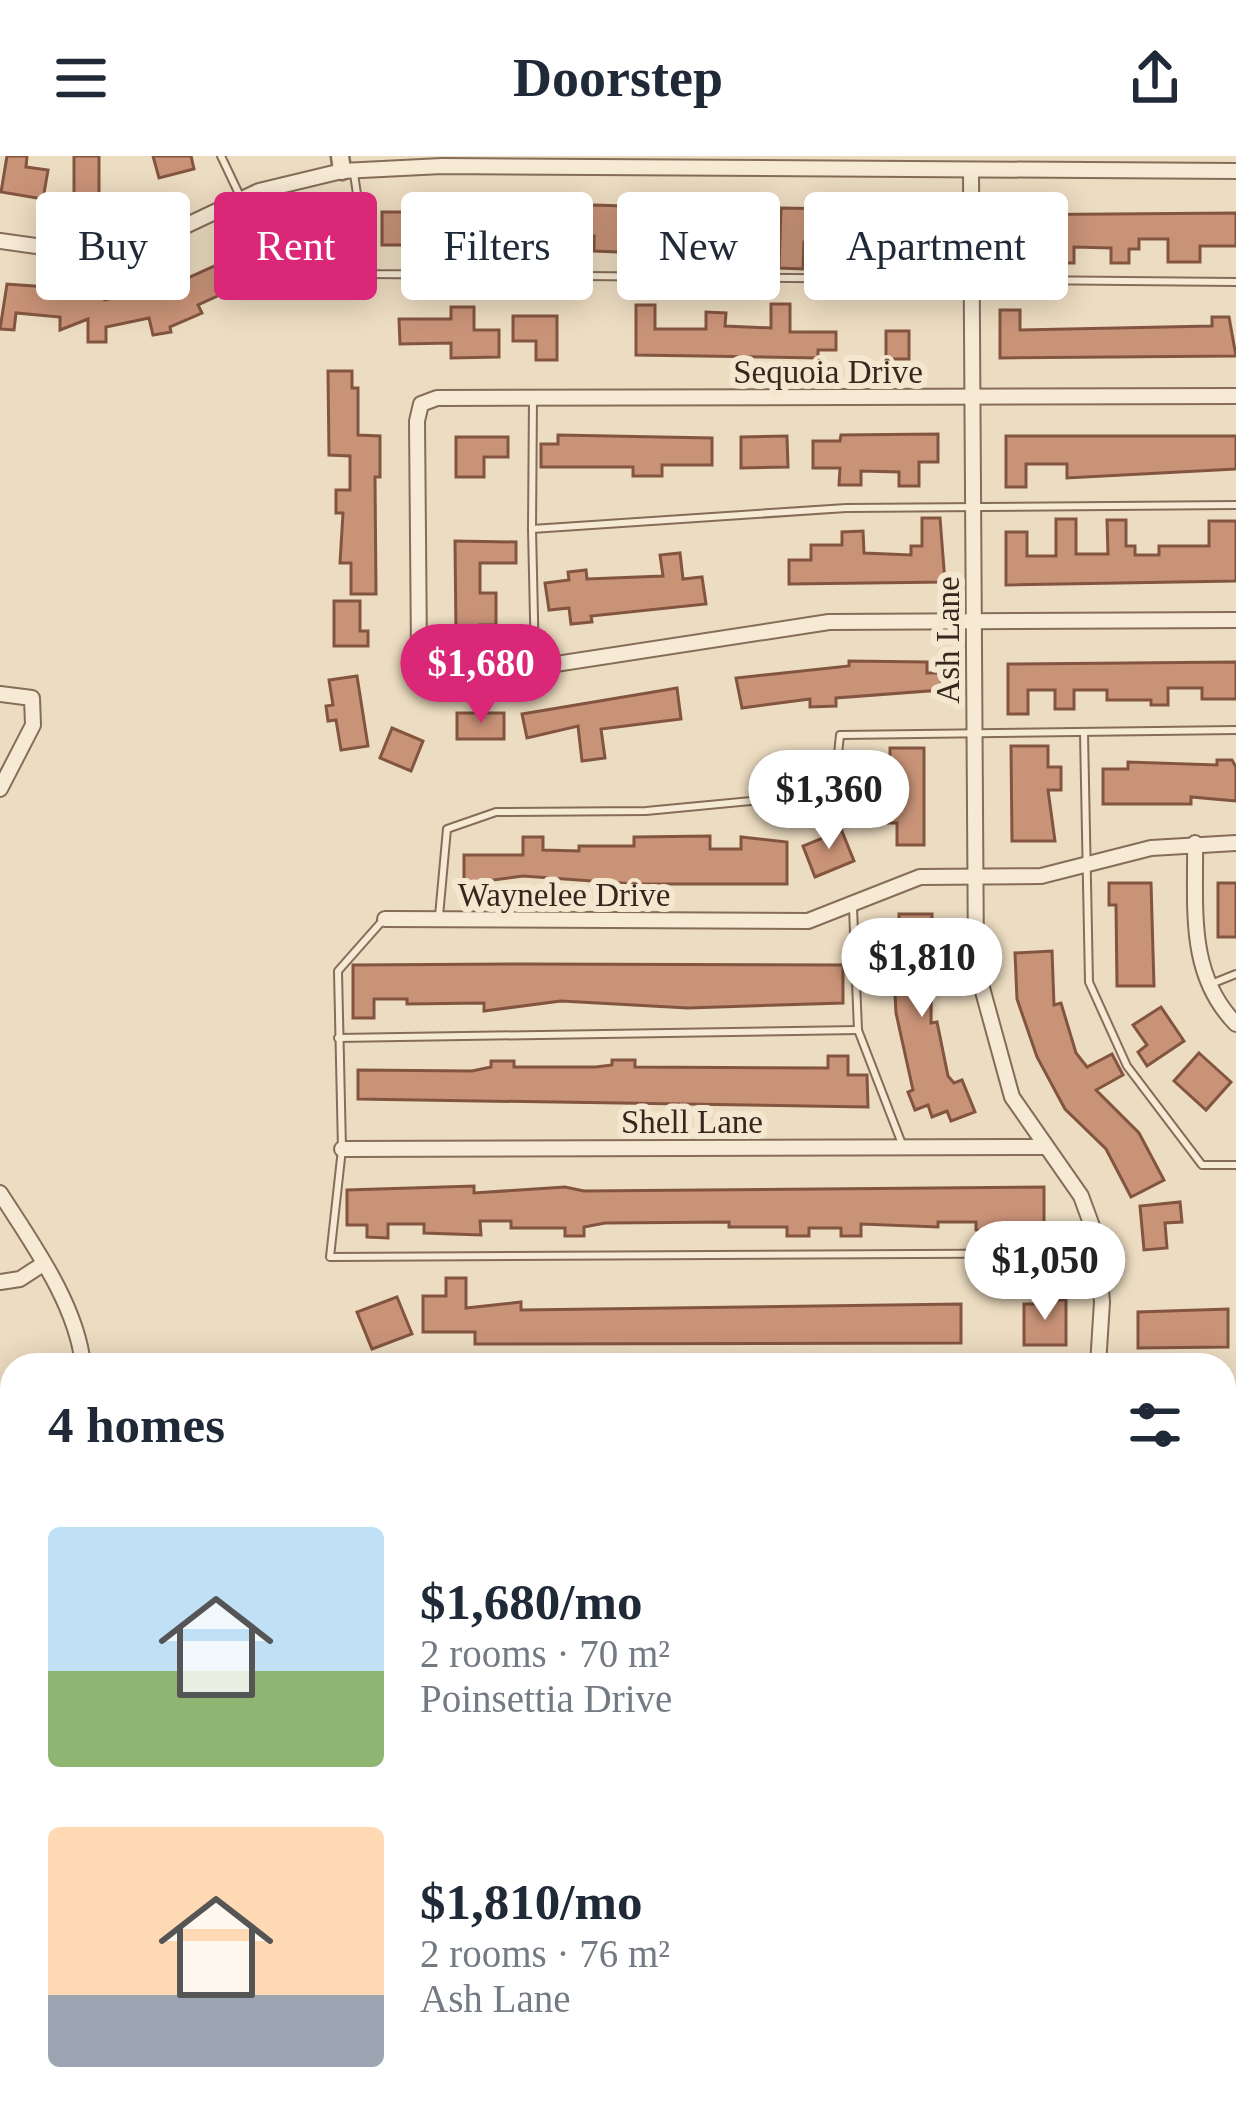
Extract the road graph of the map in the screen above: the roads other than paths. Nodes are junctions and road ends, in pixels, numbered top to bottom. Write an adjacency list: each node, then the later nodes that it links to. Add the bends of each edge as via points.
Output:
1 (221, 156): 10 (lane)
2 (442, 161): 3 (street); 7 (street)
3 (552, 162): 4 (street)
4 (761, 162): 5 (street)
5 (874, 163): 9 (street)
6 (1014, 164): 8 (street); 9 (street)
7 (345, 166): 11 (street); 15 (lane, via 369,274)
8 (1236, 171)
9 (971, 172): 12 (street, Ash Lane)
10 (238, 192)
11 (266, 192)
12 (971, 192)
13 (214, 213): 14 (street, via 93,254)
14 (0, 242)
15 (804, 280)
16 (1068, 282): 17 (lane)
17 (1236, 282)
18 (971, 300): 19 (street, Ash Lane)
19 (971, 397): 20 (street, Sequoia Drive); 21 (street, Sequoia Drive); 22 (street, Ash Lane)
20 (1236, 397)
21 (533, 398): 24 (lane); 27 (street, Sequoia Drive, via 421,404 419,652 465,674)
22 (973, 505): 23 (lane); 24 (lane); 26 (street, Ash Lane)
23 (1236, 505)
24 (532, 529): 27 (lane)
25 (1236, 620): 26 (street)
26 (974, 621): 27 (street, via 765,628); 31 (street, Ash Lane)
27 (536, 668)
28 (0, 694): 32 (street, via 32,698 33,725)
29 (1236, 730): 30 (lane)
30 (1084, 731): 31 (lane); 35 (lane)
31 (974, 732): 36 (street, Ash Lane); 39 (lane, via 840,735 834,793 646,811 496,812 446,829)
32 (0, 789)
33 (1195, 843): 34 (street, Waynelee Drive); 35 (street, Waynelee Drive); 41 (street, via 1196,937)
34 (1236, 844)
35 (1086, 864): 36 (street, Waynelee Drive); 48 (lane, via 1089,982 1127,1066 1202,1166)
36 (975, 880): 37 (street, Waynelee Drive, via 920,877); 46 (street, Ash Lane, via 976,966 987,1022 1012,1097)
37 (853, 904): 39 (street, Waynelee Drive, via 808,921); 43 (lane)
38 (385, 919): 39 (street, Waynelee Drive); 44 (lane, via 338,971)
39 (438, 922)
40 (1236, 974): 41 (lane)
41 (1208, 986): 42 (street)
42 (1236, 1024)
43 (858, 1030): 44 (lane); 45 (lane)
44 (338, 1038): 47 (lane)
45 (904, 1147): 46 (street, Shell Lane); 47 (street, Shell Lane)
46 (1042, 1147): 50 (street, Ash Lane, via 1081,1196)
47 (342, 1149): 50 (lane, via 330,1257)
48 (1236, 1165)
49 (0, 1193): 51 (street)
50 (1097, 1253): 54 (street, Ash Lane)
51 (43, 1264): 52 (street); 53 (street)
52 (0, 1282)
53 (80, 1353)
54 (1099, 1353)

